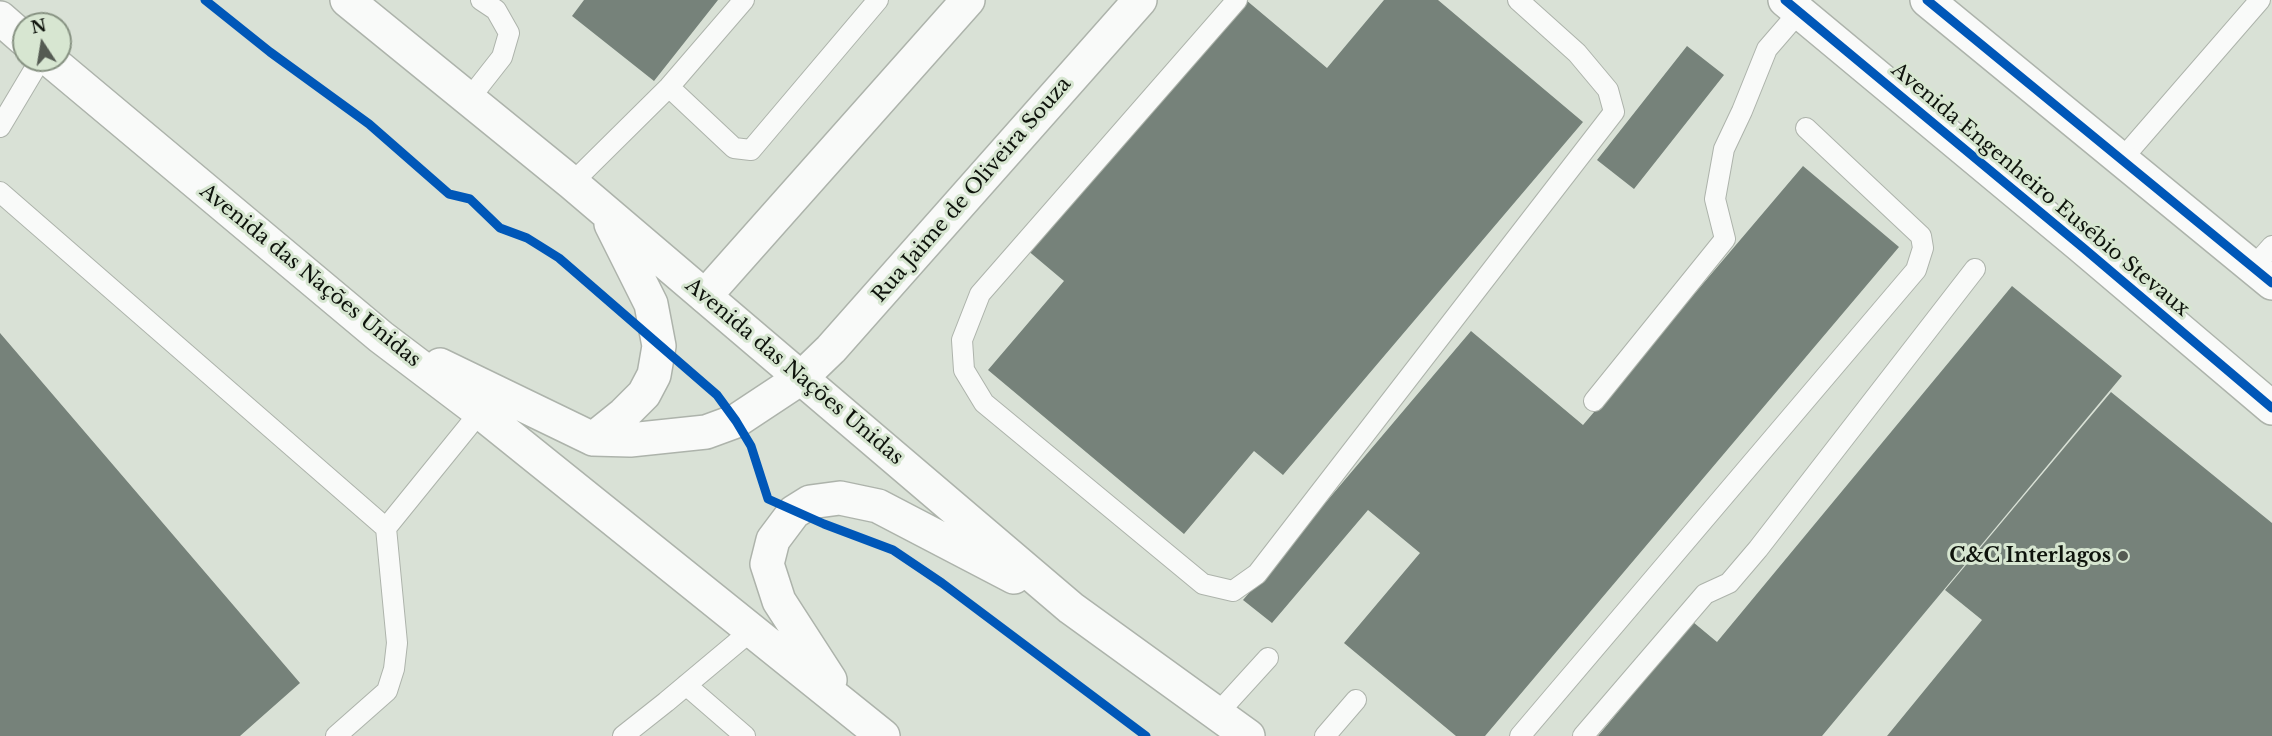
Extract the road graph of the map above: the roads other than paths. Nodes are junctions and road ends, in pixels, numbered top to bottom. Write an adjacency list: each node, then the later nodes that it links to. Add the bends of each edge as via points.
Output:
1 (347, 0): 17 (main road, Avenida das Nações Unidas)
2 (481, 0): 17 (lane, via 496,10 509,33 502,57)
3 (744, 0): 16 (lane)
4 (878, 0): 16 (lane, via 752,150 734,148)
5 (968, 0): 26 (main road)
6 (1140, 0): 28 (main road, Rua Jaime de Oliveira Souza)
7 (1236, 0): 8 (lane, via 980,294 962,340 964,370 984,402 1203,584 1233,591 1257,574 1614,112 1608,90 1577,52)
8 (1518, 0)
9 (1927, 0): 20 (main road)
10 (2260, 0): 20 (lane)
11 (1792, 6): 29 (main road, Avenida Engenheiro Eusébio Stevaux); 30 (lane, via 1767,49 1724,149 1715,199 1725,239)
12 (0, 18): 13 (main road)
13 (12, 28)
14 (33, 72): 18 (lane)
15 (64, 72): 27 (main road, Avenida das Nações Unidas)
16 (669, 87): 21 (lane)
17 (469, 99): 21 (main road, Avenida das Nações Unidas)
18 (0, 127)
19 (1806, 128): 48 (lane, via 1921,236 1923,248 1916,270)
20 (2122, 159): 24 (main road)
21 (572, 183): 23 (main road, Avenida das Nações Unidas)
22 (0, 192): 34 (lane)
23 (605, 211): 26 (main road, Avenida das Nações Unidas); 33 (main road, via 651,304 659,346 654,375 644,394)
24 (2266, 265)
25 (1975, 269): 49 (lane, via 1736,575 1729,583 1705,594)
26 (705, 296): 28 (main road, Avenida das Nações Unidas)
27 (381, 337): 32 (main road, Avenida das Nações Unidas); 33 (main road)
28 (801, 378): 33 (main road, Rua Jaime de Oliveira Souza, via 736,421 706,432); 35 (main road, Avenida das Nações Unidas)
29 (2257, 383): 31 (main road, Avenida Engenheiro Eusébio Stevaux)
30 (1594, 401)
31 (2272, 408)
32 (480, 412): 34 (lane); 36 (main road, Avenida das Nações Unidas)
33 (593, 439)
34 (386, 528): 42 (lane, via 397,643 394,669 387,691)
35 (1071, 608): 40 (main road, via 878,506 840,498 810,502 794,512 774,540 767,564 779,601); 41 (main road, Avenida das Nações Unidas)
36 (752, 630): 38 (lane); 40 (main road, Avenida das Nações Unidas)
37 (1268, 658): 41 (lane)
38 (686, 685): 43 (lane); 44 (lane)
39 (1356, 700): 47 (lane)
40 (845, 704): 45 (main road, Avenida das Nações Unidas)
41 (1228, 725): 46 (main road, Avenida das Nações Unidas)
42 (336, 736)
43 (622, 736)
44 (745, 736)
45 (883, 736)
46 (1248, 736)
47 (1325, 736)
48 (1520, 736)
49 (1583, 736)

